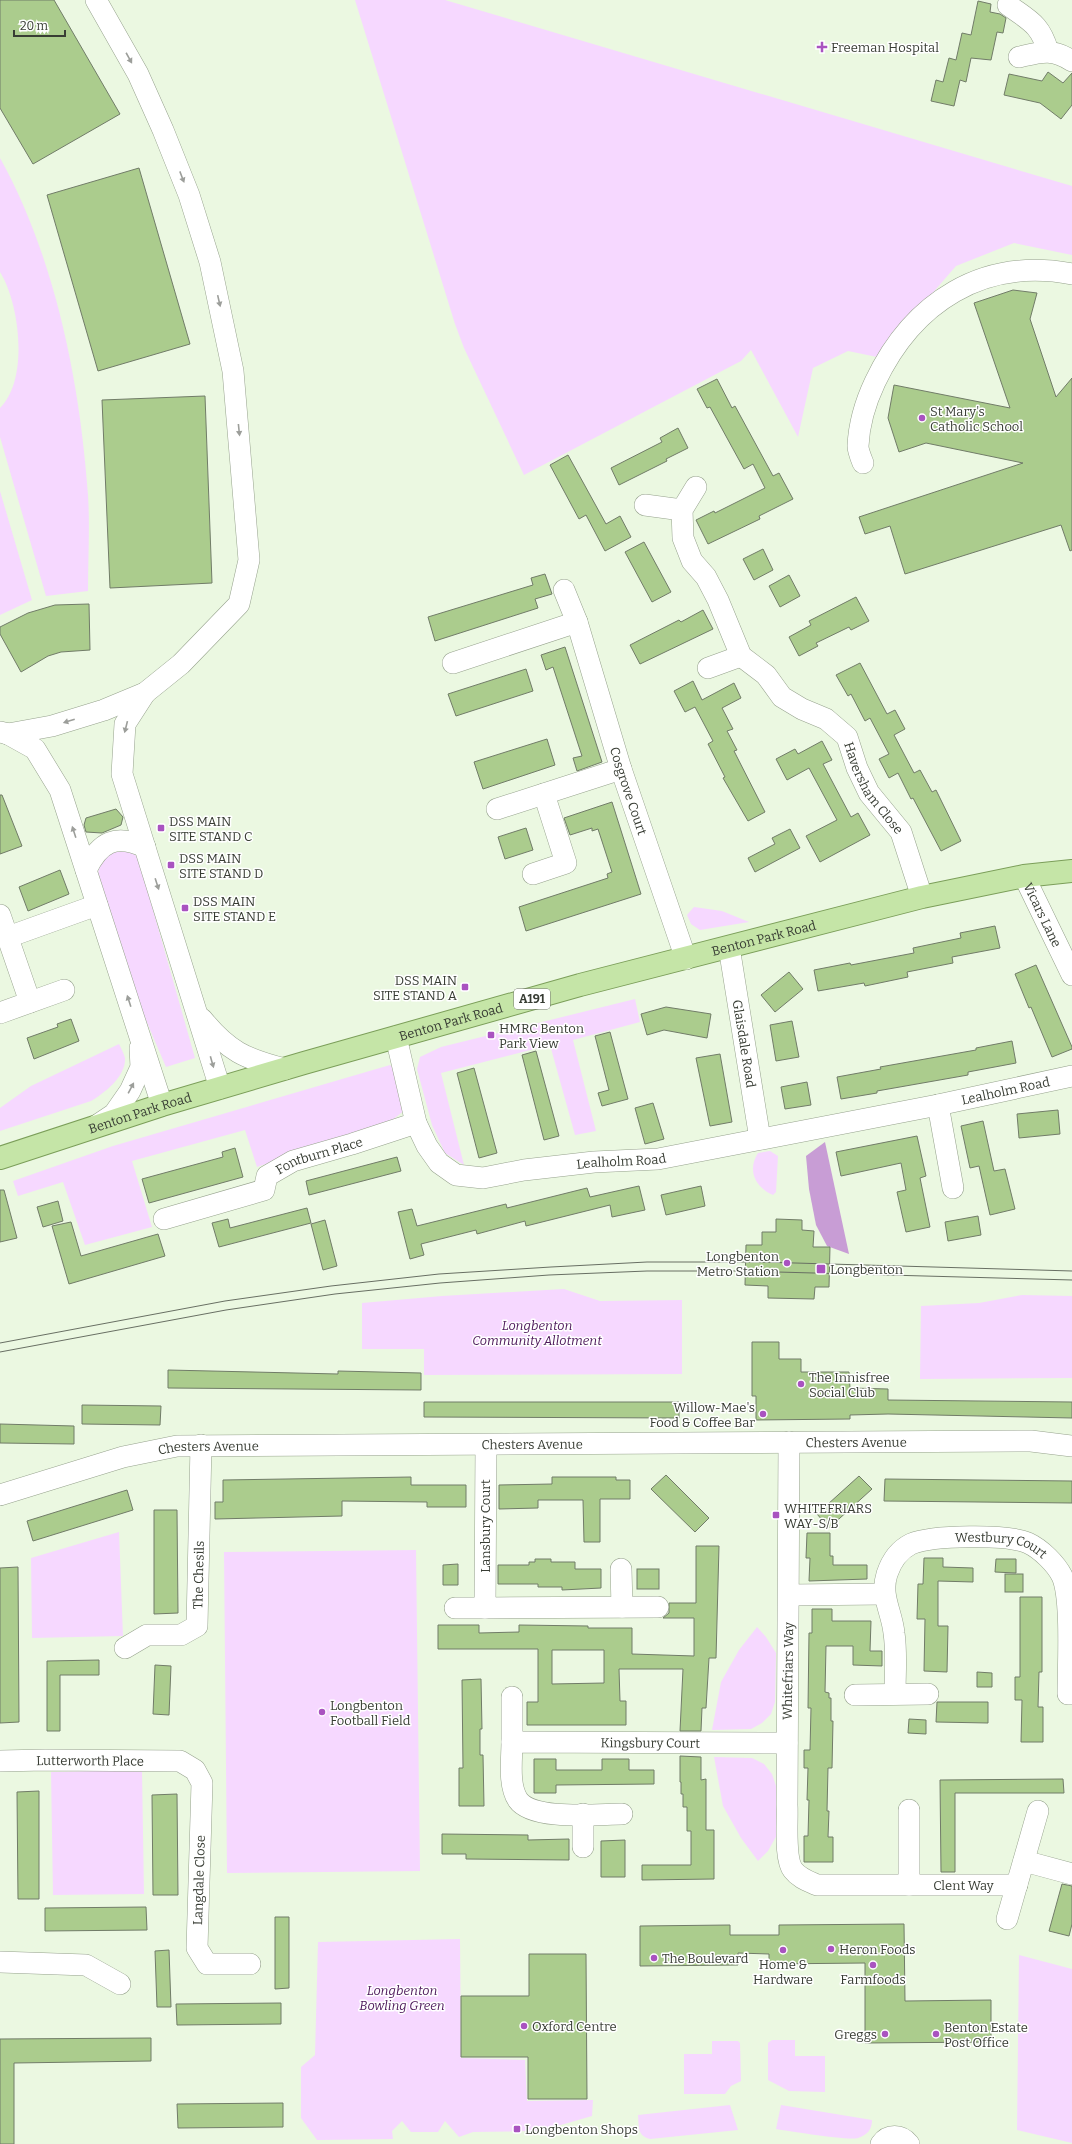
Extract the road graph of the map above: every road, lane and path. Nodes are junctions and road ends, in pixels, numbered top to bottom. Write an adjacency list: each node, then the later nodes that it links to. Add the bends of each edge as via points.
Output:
1 (96, 0): 16 (street, one-way to 16, via 138,74 164,130 189,195 210,262 234,370 249,560 238,604 181,664)
2 (1008, 5): 3 (street, via 1036,26 1043,35)
3 (1048, 51): 4 (street); 5 (street)
4 (1019, 57)
5 (1072, 61)
6 (1072, 274): 7 (street, via 1051,270 1012,271 971,282 937,302 912,325 883,366 866,402 858,447)
7 (863, 464)
8 (696, 487): 10 (street)
9 (645, 505): 10 (street)
10 (682, 510): 13 (street, via 683,538 692,561 706,577 718,600)
11 (564, 590): 12 (street, Cosgrove Court)
12 (577, 622): 14 (street); 18 (street, Cosgrove Court)
13 (741, 656): 15 (street); 26 (street, Haversham Close, via 766,675 782,697 826,719 847,737 857,768 869,793 901,832)
14 (454, 662)
15 (708, 668)
16 (145, 693): 17 (street, one-way to 17, via 104,710 52,726); 21 (street, one-way to 21, via 125,724 122,774)
17 (4, 733): 22 (street, one-way to 17, via 60,790 35,749)
18 (622, 769): 19 (street); 31 (street, Cosgrove Court)
19 (544, 794): 20 (street); 24 (street, via 566,863)
20 (497, 809)
21 (145, 847): 22 (street, via 131,841 109,842 92,856); 36 (street, one-way to 36)
22 (86, 870): 27 (street)
23 (1072, 871): 25 (main road, Benton Park Road / A191)
24 (533, 874)
25 (1024, 876): 26 (main road, Benton Park Road / A191); 32 (street, Vicars Lane)
26 (922, 897): 30 (main road, Benton Park Road / A191)
27 (97, 905): 29 (street); 37 (street, one-way to 27)
28 (0, 914): 29 (street)
29 (8, 937): 34 (street)
30 (729, 947): 31 (main road, Benton Park Road / A191); 46 (street, Glaisdale Road)
31 (686, 959): 38 (main road, Benton Park Road / A191, via 580,985)
32 (1072, 975)
33 (64, 990): 34 (street)
34 (30, 1002): 35 (street)
35 (0, 1013)
36 (198, 1014): 39 (street, via 216,1036 236,1052 259,1062); 41 (street, one-way to 41)
37 (139, 1034): 42 (street); 45 (street, one-way to 37, via 114,1114 130,1091 141,1067)
38 (396, 1037): 39 (main road, Benton Park Road / A191); 44 (street, Lealholm Road)
39 (285, 1068): 41 (main road, Benton Park Road / A191)
40 (1072, 1076): 43 (street, Lealholm Road)
41 (220, 1088): 42 (main road, Benton Park Road / A191)
42 (162, 1105): 45 (main road, Benton Park Road / A191)
43 (938, 1105): 46 (street, Lealholm Road); 48 (street)
44 (416, 1123): 46 (street, Lealholm Road, via 439,1163 456,1175 483,1178 524,1170 594,1162 658,1159); 49 (street, Fontburn Place, via 293,1161 267,1176 264,1190)
45 (96, 1127): 47 (main road, Benton Park Road / A191)
46 (760, 1139)
47 (0, 1158)
48 (953, 1188)
49 (164, 1219)
50 (789, 1442): 52 (street, Chesters Avenue); 53 (street, Chesters Avenue, via 1031,1441); 57 (street, Whitefriars Way)
51 (201, 1445): 52 (street, Chesters Avenue); 54 (street, Chesters Avenue, via 148,1450); 62 (street, The Chesils, via 197,1626 181,1635 147,1635)
52 (486, 1445): 61 (street, Lansbury Court)
53 (1072, 1446)
54 (0, 1496)
55 (621, 1569): 58 (street)
56 (884, 1594): 57 (street); 63 (street, Westbury Court, via 890,1566 910,1545 938,1538 1018,1540 1038,1549 1062,1576 1068,1600); 65 (street, Westbury Court, via 894,1634)
57 (789, 1595): 70 (street, Whitefriars Way)
58 (622, 1607): 59 (street); 61 (street)
59 (658, 1607)
60 (455, 1608): 61 (street)
61 (485, 1608)
62 (125, 1648)
63 (1070, 1653): 67 (street, Westbury Court, via 1068,1694)
64 (855, 1694): 65 (street)
65 (895, 1694): 66 (street)
66 (928, 1694)
67 (1072, 1694)
68 (512, 1697): 69 (street)
69 (512, 1742): 70 (street, Kingsbury Court); 75 (street, via 514,1788 518,1800 529,1810 549,1814)
70 (787, 1743): 80 (street, Whitefriars Way, via 788,1855 792,1870 802,1879)
71 (0, 1761): 72 (street, Lutterworth Place)
72 (180, 1761): 85 (street, Langdale Close, via 195,1770 202,1783 197,1948 207,1964)
73 (909, 1810): 81 (street)
74 (1038, 1811): 78 (street)
75 (583, 1814): 76 (street); 77 (street)
76 (622, 1814)
77 (583, 1847)
78 (1024, 1861): 79 (street); 82 (street)
79 (1072, 1874)
80 (817, 1885): 81 (street, Clent Way)
81 (909, 1885): 82 (street, Clent Way)
82 (1017, 1885): 83 (street)
83 (1007, 1919)
84 (0, 1962): 86 (street, via 86,1965)
85 (250, 1964)
86 (120, 1984)
87 (880, 2144): 88 (street, via 885,2139 896,2136 902,2137)
88 (909, 2144)

